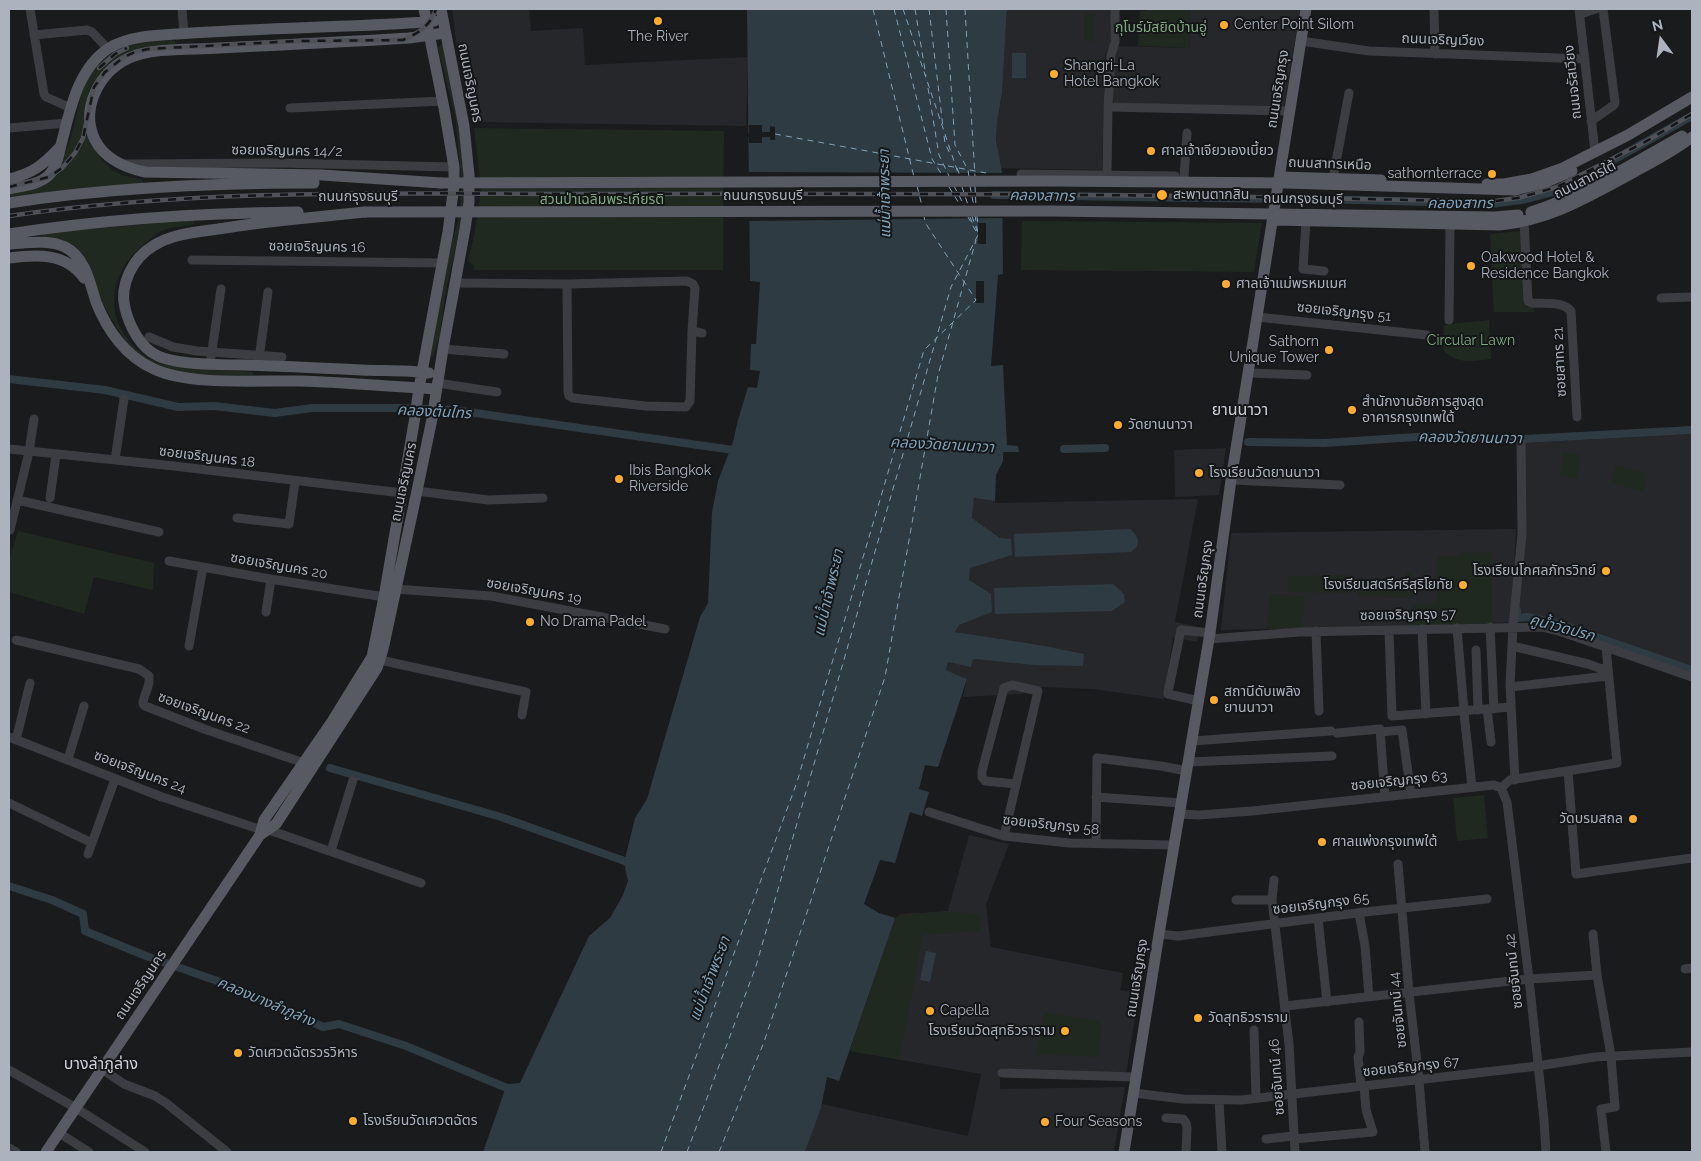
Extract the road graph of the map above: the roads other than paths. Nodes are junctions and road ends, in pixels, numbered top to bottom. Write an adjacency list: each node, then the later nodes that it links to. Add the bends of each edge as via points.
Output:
1 (30, 9): 14 (street)
2 (182, 9): 13 (street)
3 (424, 9): 11 (main road, ถนนเจริญนคร)
4 (1115, 9): 24 (street)
5 (1306, 9): 16 (main road, ถนนเจริญกรุง)
6 (1434, 9): 19 (street)
7 (1596, 9): 9 (street)
8 (1603, 9): 28 (street, via 1615,102)
9 (1579, 12): 20 (street, ถนนจรัสเวียง)
10 (441, 14): 11 (main road); 12 (main road, ถนนเจริญนคร)
11 (426, 22): 13 (main road); 15 (main road, ถนนเจริญนคร)
12 (445, 33): 15 (main road); 60 (main road, ถนนเจริญนคร, via 459,98 469,175 465,229)
13 (184, 34): 17 (main road, via 130,40); 18 (main road)
14 (34, 35): 17 (street, via 87,30); 25 (street, via 44,94)
15 (428, 36): 18 (main road); 23 (main road, ถนนเจริญนคร)
16 (1301, 42): 19 (street, ถนนเจริญเวียง, via 1369,51); 27 (main road, ถนนเจริญกรุง)
17 (108, 49): 25 (main road, via 83,76)
18 (186, 50): 37 (main road, via 154,52 130,58 108,73 97,89 90,109 92,131 101,148)
19 (1435, 54): 20 (street, ถนนเจริญเวียง)
20 (1584, 59): 28 (street, ถนนจรัสเวียง)
21 (1349, 92): 43 (street)
22 (1691, 97): 33 (main road, ถนนสาทรเหนือ)
23 (443, 101): 26 (street); 38 (main road, ถนนเจริญนคร)
24 (1108, 107): 27 (street); 40 (street)
25 (71, 108): 29 (main road)
26 (290, 108)
27 (1290, 111): 42 (main road, ถนนเจริญกรุง)
28 (1591, 121): 36 (street, ถนนจรัสเวียง)
29 (67, 123): 30 (street); 35 (main road)
30 (9, 128)
31 (1692, 130): 51 (main road, ถนนสาทรใต้, via 1604,180)
32 (1187, 133): 41 (street)
33 (1628, 135): 36 (main road, ถนนสาทรเหนือ); 47 (main road, ถนนสาทรเหนือ, via 1590,162 1558,178)
34 (1692, 137): 51 (main road, ถนนสาทรใต้, via 1564,210)
35 (61, 145): 44 (main road, via 40,167); 46 (main road, via 48,176)
36 (1595, 152): 43 (main road, ถนนสาทรเหนือ, via 1532,179 1504,184)
37 (119, 164): 38 (street, ซอยเจริญนคร 14/2); 45 (main road, via 145,172)
38 (454, 167): 58 (main road, ถนนเจริญนคร, via 452,205)
39 (1021, 174): 40 (street, ถนนสาทรเหนือ)
40 (1107, 176): 41 (street, ถนนสาทรเหนือ)
41 (1184, 177): 42 (street, ถนนสาทรเหนือ)
42 (1280, 177): 43 (main road, ถนนสาทรเหนือ); 50 (main road, ถนนเจริญกรุง)
43 (1333, 178)
44 (9, 179)
45 (441, 182): 47 (main road, ถนนกรุงธนบุรี, bridge, via 1050,181 1285,183); 48 (main road, ถนนกรุงธนบุรี, via 167,186)
46 (9, 189)
47 (1514, 190)
48 (9, 203)
49 (365, 212): 51 (main road, ถนนกรุงธนบุรี, bridge, via 1051,211); 54 (main road, ถนนกรุงธนบุรี, via 167,216); 76 (main road, via 195,232 152,246 138,258 124,287 128,321 135,334 156,356 169,360)
50 (1274, 215): 52 (main road, ถนนสาทรใต้); 67 (main road, ถนนเจริญกรุง)
51 (1521, 218): 53 (main road, ถนนสาทรใต้, via 1500,225); 86 (street, ซอยสาทร 21, via 1528,301 1566,306 1571,311)
52 (1306, 221): 53 (main road, ถนนสาทรใต้); 59 (street, via 1303,269)
53 (1450, 224): 68 (street)
54 (9, 234)
55 (9, 244): 66 (main road, via 40,242 75,254 93,288)
56 (9, 258): 66 (main road, via 46,256 66,262 80,273)
57 (192, 260): 58 (street, ซอยเจริญนคร 16)
58 (441, 263): 78 (main road, ถนนเจริญนคร)
59 (1324, 271)
60 (455, 284): 61 (street); 73 (main road, ถนนเจริญนคร)
61 (567, 284): 69 (street, via 687,281 695,288); 69 (street, via 570,398 686,408 690,401)
62 (221, 290): 76 (street)
63 (268, 292): 77 (street)
64 (1692, 297): 65 (street)
65 (1661, 298)
66 (96, 302): 81 (main road, via 114,337 132,356 153,369 173,376)
67 (1257, 317): 71 (street, ซอยเจริญกรุง 51); 79 (main road, ถนนเจริญกรุง)
68 (1449, 320)
69 (692, 331): 70 (street)
70 (702, 333)
71 (1427, 335)
72 (150, 337): 76 (street)
73 (443, 348): 74 (street); 82 (main road, ถนนเจริญนคร)
74 (504, 354)
75 (282, 357): 77 (street)
76 (211, 358): 77 (main road)
77 (260, 362): 78 (main road); 81 (main road)
78 (422, 372): 82 (main road); 83 (main road, ถนนเจริญนคร)
79 (1249, 373): 80 (street); 93 (main road, ถนนเจริญกรุง)
80 (1307, 375)
81 (261, 381): 83 (main road)
82 (437, 382): 83 (main road); 84 (street); 96 (main road, ถนนเจริญนคร)
83 (419, 388): 97 (main road, ถนนเจริญนคร)
84 (497, 392)
85 (124, 399): 92 (street)
86 (1577, 418)
87 (34, 419): 90 (street)
88 (1521, 442): 110 (street, via 1522,534)
89 (9, 449): 90 (street, ซอยเจริญนคร 18)
90 (29, 452): 91 (street, ซอยเจริญนคร 18); 100 (street)
91 (56, 455): 92 (street, ซอยเจริญนคร 18); 98 (street)
92 (115, 460): 94 (street, ซอยเจริญนคร 18)
93 (1232, 480): 95 (street); 117 (main road, ถนนเจริญกรุง)
94 (295, 482): 97 (street, ซอยเจริญนคร 18); 101 (street, via 288,524)
95 (1340, 485)
96 (417, 491): 99 (street, via 488,500); 107 (main road, ถนนเจริญนคร)
97 (402, 494): 108 (main road, ถนนเจริญนคร)
98 (50, 498)
99 (543, 498)
100 (17, 500): 102 (street); 103 (street)
101 (236, 518)
102 (10, 530)
103 (159, 532)
104 (169, 560): 105 (street, ซอยเจริญนคร 20)
105 (203, 567): 106 (street, ซอยเจริญนคร 20); 119 (street)
106 (271, 579): 108 (street, ซอยเจริญนคร 20); 109 (street)
107 (396, 589): 113 (street, ซอยเจริญนคร 19, via 491,596); 123 (main road, ถนนเจริญนคร)
108 (384, 597): 142 (main road, ถนนเจริญนคร, via 372,656)
109 (266, 612)
110 (1513, 626): 111 (street, ซอยเจริญกรุง 57); 120 (street); 121 (street, ซอยเจริญกรุง 57, via 1542,627)
111 (1490, 627): 112 (street, ซอยเจริญกรุง 57); 131 (street)
112 (1457, 628): 114 (street, ซอยเจริญกรุง 57); 133 (street)
113 (665, 629)
114 (1422, 629): 115 (street, ซอยเจริญกรุง 57); 134 (street)
115 (1389, 630): 116 (street, ซอยเจริญกรุง 57); 134 (street, via 1392,716)
116 (1316, 631): 117 (street, ซอยเจริญกรุง 57); 132 (street)
117 (1210, 636): 128 (main road, ถนนเจริญกรุง); 128 (street, ซอยเจริญกรุง 57, via 1181,630 1168,692)
118 (16, 640): 142 (street, ซอยเจริญนคร 22, via 139,669 150,676 142,704 145,706)
119 (189, 646)
120 (1512, 646): 124 (street, via 1588,664); 127 (street)
121 (1606, 647): 124 (street); 125 (street, ซอยเจริญกรุง 57)
122 (1476, 650): 131 (street)
123 (380, 660): 135 (street, via 526,692); 157 (main road, ถนนเจริญนคร, via 276,824)
124 (1608, 674): 127 (street); 144 (street, via 1617,763)
125 (1692, 677)
126 (30, 683): 137 (street)
127 (1510, 687): 130 (street)
128 (1199, 701): 138 (main road, ถนนเจริญกรุง)
129 (84, 706): 141 (street)
130 (1511, 707): 131 (street); 147 (street)
131 (1486, 709): 133 (street); 139 (street)
132 (1319, 711)
133 (1464, 712): 134 (street); 149 (street)
134 (1426, 714)
135 (522, 715)
136 (1381, 732): 138 (street, via 1380,729); 151 (street, via 1402,730); 153 (street)
137 (12, 738): 141 (street, ซอยเจริญนคร 24)
138 (1192, 741): 143 (main road, ถนนเจริญกรุง)
139 (1491, 742)
140 (1332, 756): 143 (street)
141 (68, 759): 145 (street, ซอยเจริญนคร 24)
142 (304, 763): 157 (main road, ถนนเจริญนคร, via 264,820)
143 (1188, 766): 152 (street, via 1097,758); 155 (main road, ถนนเจริญกรุง)
144 (1568, 771): 147 (street); 164 (street, via 1576,874)
145 (116, 779): 157 (street, ซอยเจริญนคร 24); 159 (street)
146 (353, 780): 162 (street)
147 (1514, 780): 150 (street)
148 (1016, 784): 148 (street, via 985,781 982,777 1004,688 1012,685 1038,691); 158 (street)
149 (1472, 787): 150 (street, ซอยเจริญกรุง 63, via 1494,785); 151 (street, ซอยเจริญกรุง 63)
150 (1501, 788): 178 (street, ซอยจันทน์ 42, via 1507,802)
151 (1411, 794): 153 (street, ซอยเจริญกรุง 63)
152 (1096, 797): 155 (street, ซอยเจริญกรุง 63); 160 (street)
153 (1385, 797): 155 (street, ซอยเจริญกรุง 63, via 1198,815)
154 (9, 803): 159 (street)
155 (1180, 808): 161 (main road, ถนนเจริญกรุง)
156 (929, 812): 158 (street, ซอยเจริญกรุง 58)
157 (264, 832): 162 (street, ซอยเจริญนคร 24); 188 (main road, ถนนเจริญนคร)
158 (1004, 836): 160 (street, ซอยเจริญกรุง 58)
159 (92, 843): 163 (street)
160 (1096, 843): 161 (street, ซอยเจริญกรุง 58)
161 (1174, 845): 175 (main road, ถนนเจริญกรุง)
162 (331, 851): 167 (street, ซอยเจริญนคร 24)
163 (88, 854)
164 (1692, 858)
165 (1398, 864): 171 (street, ซอยจันทน์ 44)
166 (1274, 880): 170 (street, ซอยจันทน์ 46)
167 (421, 883)
168 (1488, 899): 171 (street, ซอยเจริญกรุง 65)
169 (1236, 900): 170 (street)
170 (1272, 900): 174 (street, ซอยจันทน์ 46)
171 (1402, 908): 172 (street, ซอยเจริญกรุง 65); 179 (street, ซอยจันทน์ 44)
172 (1359, 913): 173 (street, ซอยเจริญกรุง 65); 180 (street)
173 (1318, 918): 174 (street, ซอยเจริญกรุง 65); 181 (street)
174 (1276, 924): 175 (street, ซอยเจริญกรุง 65, via 1178,936); 182 (street, ซอยจันทน์ 46)
175 (1159, 934): 191 (main road, ถนนเจริญกรุง)
176 (1593, 934): 177 (street)
177 (1597, 974): 178 (street); 186 (street)
178 (1530, 979): 179 (street); 187 (street, ซอยจันทน์ 42)
179 (1409, 993): 180 (street); 192 (street, ซอยจันทน์ 44)
180 (1369, 997): 181 (street)
181 (1327, 1002): 182 (street)
182 (1285, 1006): 195 (street, ซอยจันทน์ 46)
183 (1359, 1022): 193 (street, via 1358,1057)
184 (1254, 1030): 196 (street)
185 (1692, 1052): 186 (street, ซอยเจริญกรุง 67)
186 (1611, 1056): 187 (street, ซอยเจริญกรุง 67); 215 (street, via 1615,1107 1602,1109)
187 (1538, 1066): 192 (street, ซอยเจริญกรุง 67); 214 (street, ซอยจันทน์ 42)
188 (102, 1069): 198 (main road, ถนนเจริญนคร); 208 (street, via 166,1103)
189 (9, 1070): 198 (street)
190 (1002, 1073): 191 (street)
191 (1136, 1077): 194 (main road, ถนนเจริญกรุง)
192 (1419, 1080): 193 (street, ซอยเจริญกรุง 67); 213 (street, ซอยจันทน์ 44)
193 (1362, 1086): 195 (street, ซอยเจริญกรุง 67); 201 (street, via 1373,1132)
194 (1134, 1092): 197 (street, ซอยเจริญกรุง 67); 209 (main road, ถนนเจริญกรุง)
195 (1292, 1094): 196 (street, ซอยเจริญกรุง 67); 201 (street, ซอยจันทน์ 46)
196 (1256, 1098): 197 (street, ซอยเจริญกรุง 67)
197 (1220, 1100): 211 (street)
198 (76, 1108): 200 (main road, ถนนเจริญนคร); 207 (street)
199 (1166, 1118): 210 (street, via 1183,1119 1186,1123)
200 (59, 1134): 205 (main road, ถนนเจริญนคร); 206 (street)
201 (1294, 1138): 202 (street); 212 (street, ซอยจันทน์ 46)
202 (1266, 1139)
203 (9, 1148): 204 (street)
204 (16, 1152)
205 (46, 1152)
206 (89, 1152)
207 (145, 1152)
208 (227, 1152)
209 (1124, 1152)
210 (1186, 1152)
211 (1222, 1152)
212 (1295, 1152)
213 (1424, 1152)
214 (1546, 1152)
215 (1606, 1152)

